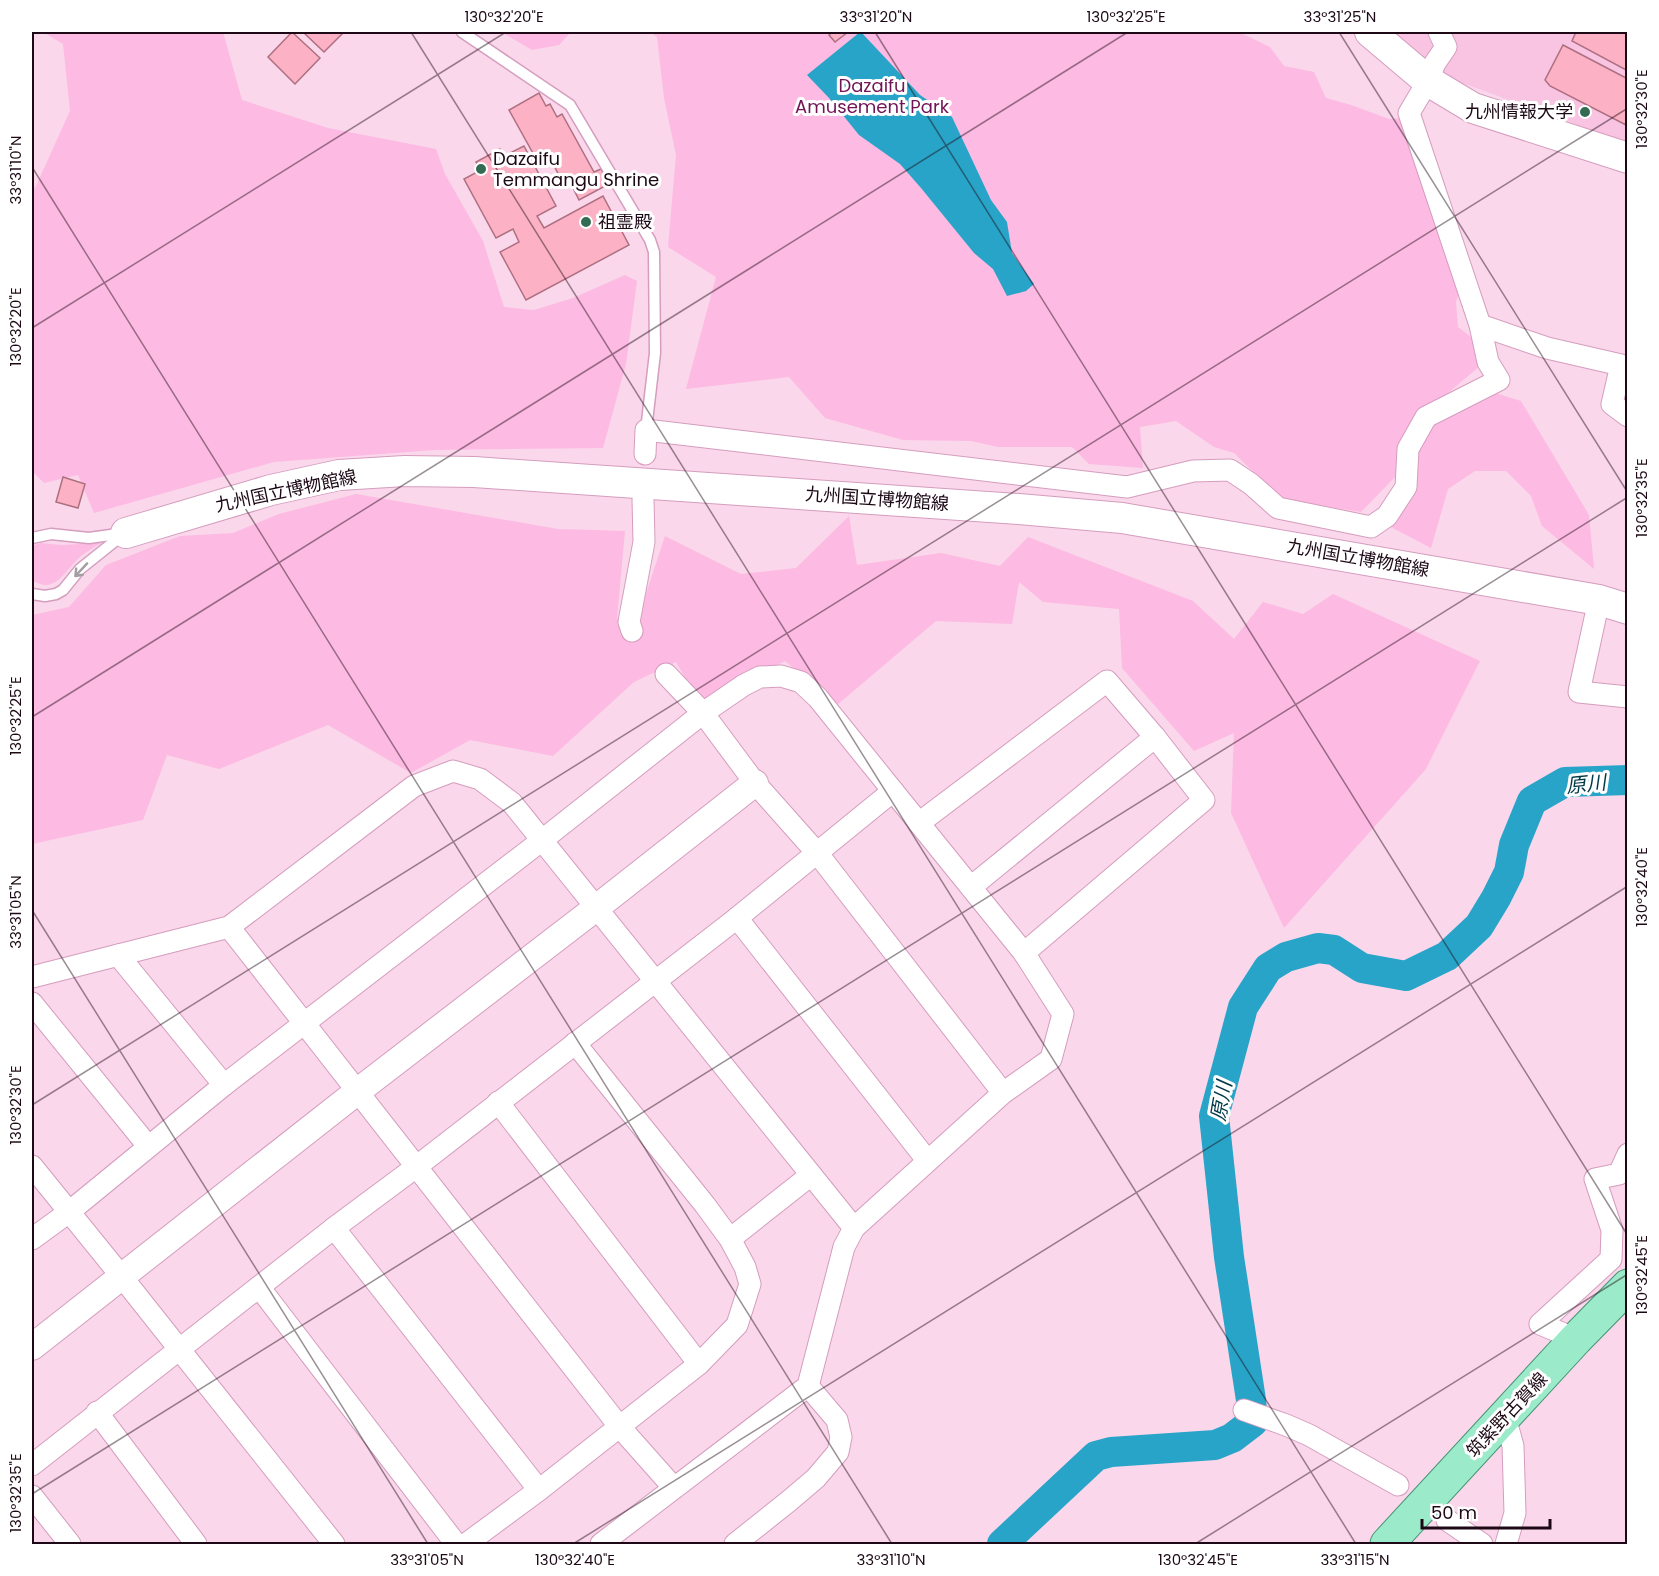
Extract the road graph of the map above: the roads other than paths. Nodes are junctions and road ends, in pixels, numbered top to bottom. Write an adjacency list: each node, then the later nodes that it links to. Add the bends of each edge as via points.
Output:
1 (462, 32): 8 (lane, via 570,105 650,240 654,252 655,353)
2 (1370, 32): 4 (main road)
3 (1439, 32): 4 (street, via 1446,47)
4 (1428, 81): 5 (main road, via 1473,108); 6 (street, via 1409,113)
5 (1628, 158)
6 (1480, 325): 7 (street, via 1547,348 1621,364 1612,404); 8 (street, via 1488,362 1499,380 1426,417 1408,449 1406,487 1387,516 1371,527 1278,508 1230,470 1193,471 1127,487)
7 (1628, 416)
8 (645, 430): 9 (street)
9 (645, 454)
10 (643, 499): 16 (street, via 644,542 629,622)
11 (126, 533): 12 (lane); 13 (lane, one-way to 13, via 80,569 63,590); 14 (main road, 九州国立博物館線, via 271,490 339,475 474,472 1122,518)
12 (32, 538)
13 (32, 596)
14 (1599, 600): 15 (main road, 九州国立博物館線); 18 (street, via 1579,692)
15 (1628, 609)
16 (632, 631)
17 (666, 674): 19 (street)
18 (1628, 697)
19 (703, 713): 21 (street); 22 (street, via 760,677 781,676 801,682); 24 (street)
20 (1155, 737): 23 (street, via 1107,681); 26 (street); 30 (street, via 1204,800)
21 (755, 783): 25 (street); 27 (street)
22 (893, 791): 23 (street); 25 (street)
23 (919, 823): 26 (street)
24 (542, 841): 27 (street); 29 (street, via 512,803 480,779 453,771 414,786); 35 (street)
25 (818, 854): 28 (street); 39 (street)
26 (971, 887): 30 (street)
27 (596, 908): 33 (street); 38 (street)
28 (737, 918): 33 (street); 43 (street)
29 (229, 927): 31 (street); 35 (street)
30 (1023, 953): 39 (street, via 1063,1014 1051,1059)
31 (118, 955): 32 (street); 37 (street)
32 (32, 977)
33 (655, 980): 36 (street); 46 (street)
34 (32, 1003): 41 (street)
35 (305, 1023): 37 (street); 38 (street)
36 (575, 1043): 40 (street); 51 (street)
37 (224, 1085): 41 (street)
38 (358, 1091): 45 (street); 52 (street)
39 (1003, 1093): 43 (street)
40 (498, 1102): 45 (street); 58 (street)
41 (148, 1146): 47 (street)
42 (1628, 1154): 55 (street, via 1618,1174 1595,1179 1612,1230 1611,1259 1540,1324)
43 (927, 1161): 49 (street)
44 (32, 1166): 47 (street)
45 (416, 1167): 48 (street); 63 (street)
46 (812, 1175): 49 (street); 51 (street)
47 (69, 1212): 50 (street); 52 (street)
48 (334, 1228): 54 (street); 67 (street)
49 (854, 1228): 59 (street, via 844,1247)
50 (32, 1239)
51 (730, 1239): 58 (street, via 750,1284 737,1325)
52 (122, 1277): 56 (street); 57 (street)
53 (1628, 1286): 55 (main road, 筑紫野古賀線)
54 (259, 1287): 57 (street); 74 (street)
55 (1576, 1339): 62 (main road, 筑紫野古賀線)
56 (32, 1347)
57 (180, 1350): 61 (street); 73 (street)
58 (699, 1364): 63 (street)
59 (808, 1386): 66 (street); 76 (street, via 837,1420 841,1437 838,1452 816,1478)
60 (1244, 1410): 65 (street, via 1309,1435)
61 (97, 1412): 64 (street); 72 (street)
62 (1505, 1417): 77 (main road, 筑紫野古賀線); 79 (street, via 1513,1446 1515,1514)
63 (619, 1426): 66 (street); 67 (street)
64 (32, 1465)
65 (1398, 1485)
66 (674, 1488): 70 (street)
67 (539, 1490): 75 (street)
68 (32, 1496): 71 (street)
69 (1447, 1520): 78 (street)
70 (602, 1544)
71 (70, 1545)
72 (196, 1545)
73 (334, 1545)
74 (456, 1545)
75 (466, 1545)
76 (735, 1545)
77 (1387, 1545)
78 (1482, 1545)
79 (1506, 1545)

